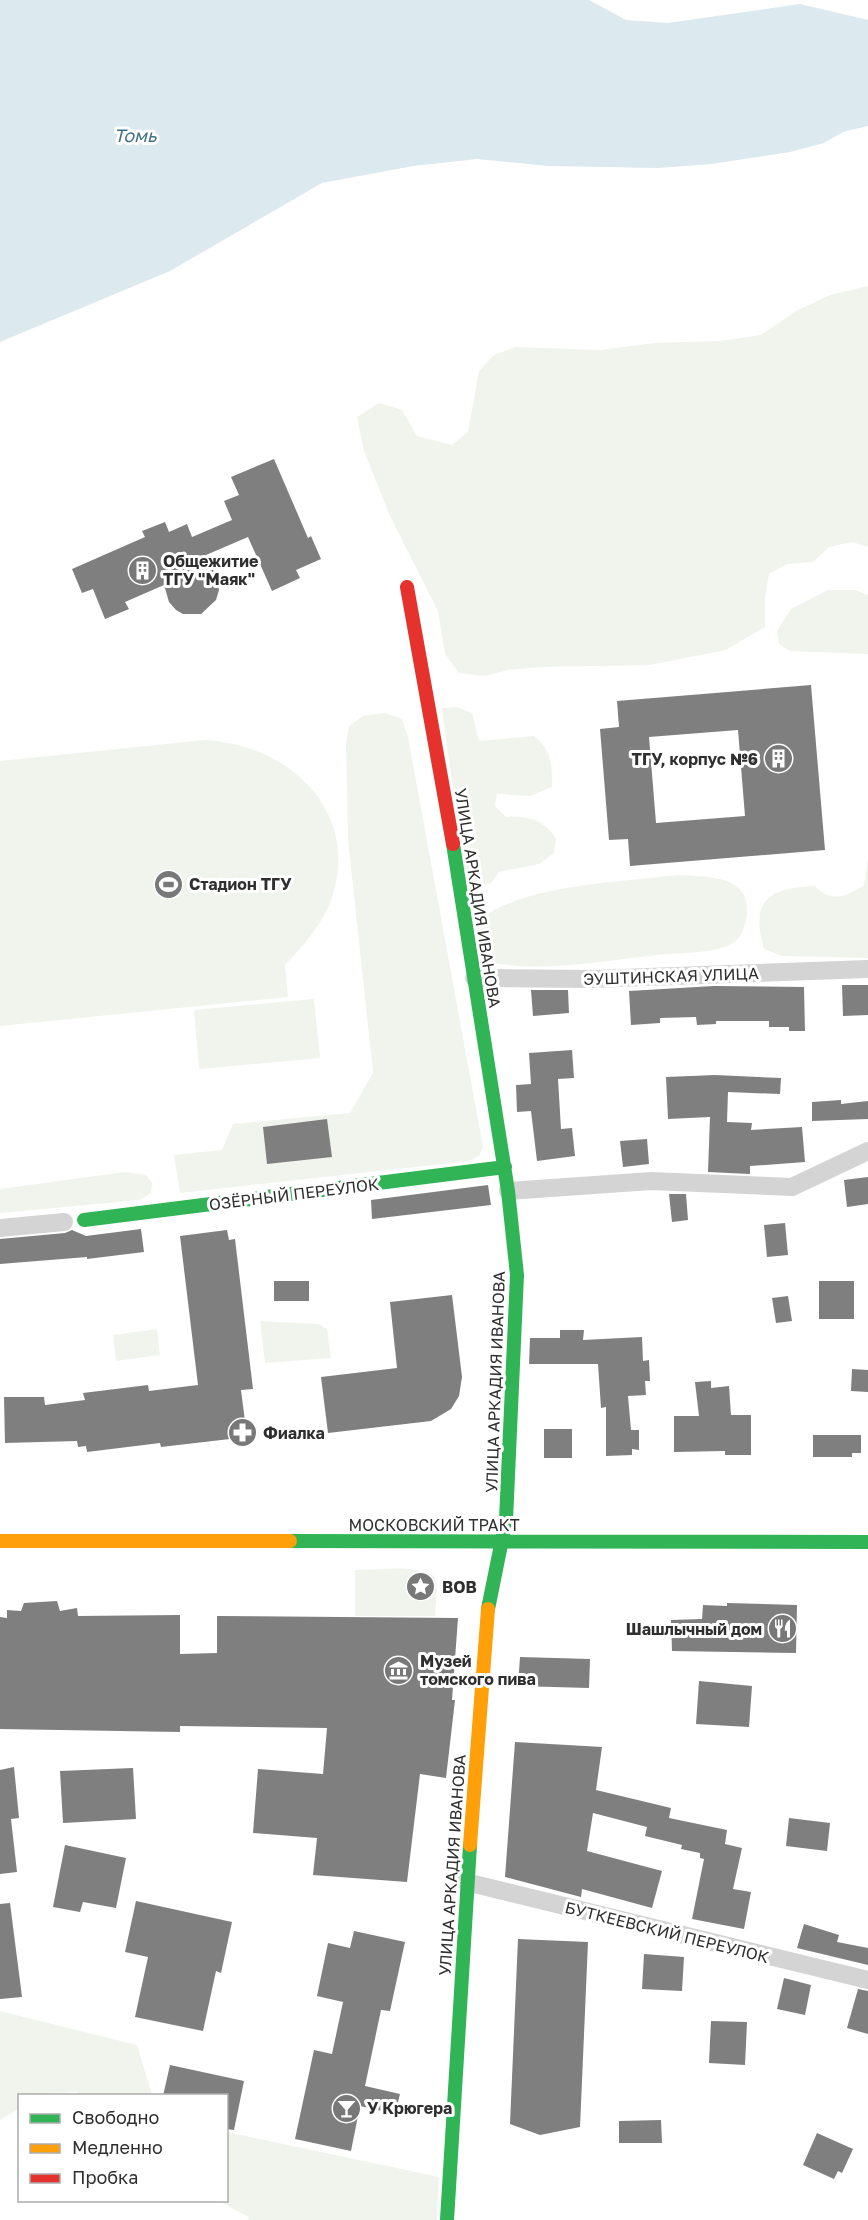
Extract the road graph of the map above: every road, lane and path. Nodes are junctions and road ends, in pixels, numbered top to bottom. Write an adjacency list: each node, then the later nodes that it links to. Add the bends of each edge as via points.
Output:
1 (407, 587): 3 (street, УЛИЦА АРКАДИЯ ИВАНОВА)
2 (868, 969): 3 (street, ЭУШТИНСКАЯ УЛИЦА, via 593,980)
3 (474, 978): 5 (street, УЛИЦА АРКАДИЯ ИВАНОВА)
4 (868, 1151): 6 (street, via 792,1187 651,1181)
5 (505, 1167): 6 (street, УЛИЦА АРКАДИЯ ИВАНОВА); 7 (street, ОЗЁРНЫЙ ПЕРЕУЛОК)
6 (508, 1191): 11 (street, УЛИЦА АРКАДИЯ ИВАНОВА, via 517,1275 510,1460)
7 (84, 1220)
8 (64, 1222): 9 (street)
9 (0, 1228)
10 (0, 1541): 11 (street, МОСКОВСКИЙ ТРАКТ)
11 (501, 1542): 12 (street, МОСКОВСКИЙ ТРАКТ); 13 (street, УЛИЦА АРКАДИЯ ИВАНОВА, via 489,1595)
12 (868, 1542)
13 (466, 1882): 14 (street, БУТКЕЕВСКИЙ ПЕРЕУЛОК); 15 (street, УЛИЦА АРКАДИЯ ИВАНОВА)
14 (868, 1980)
15 (447, 2220)

